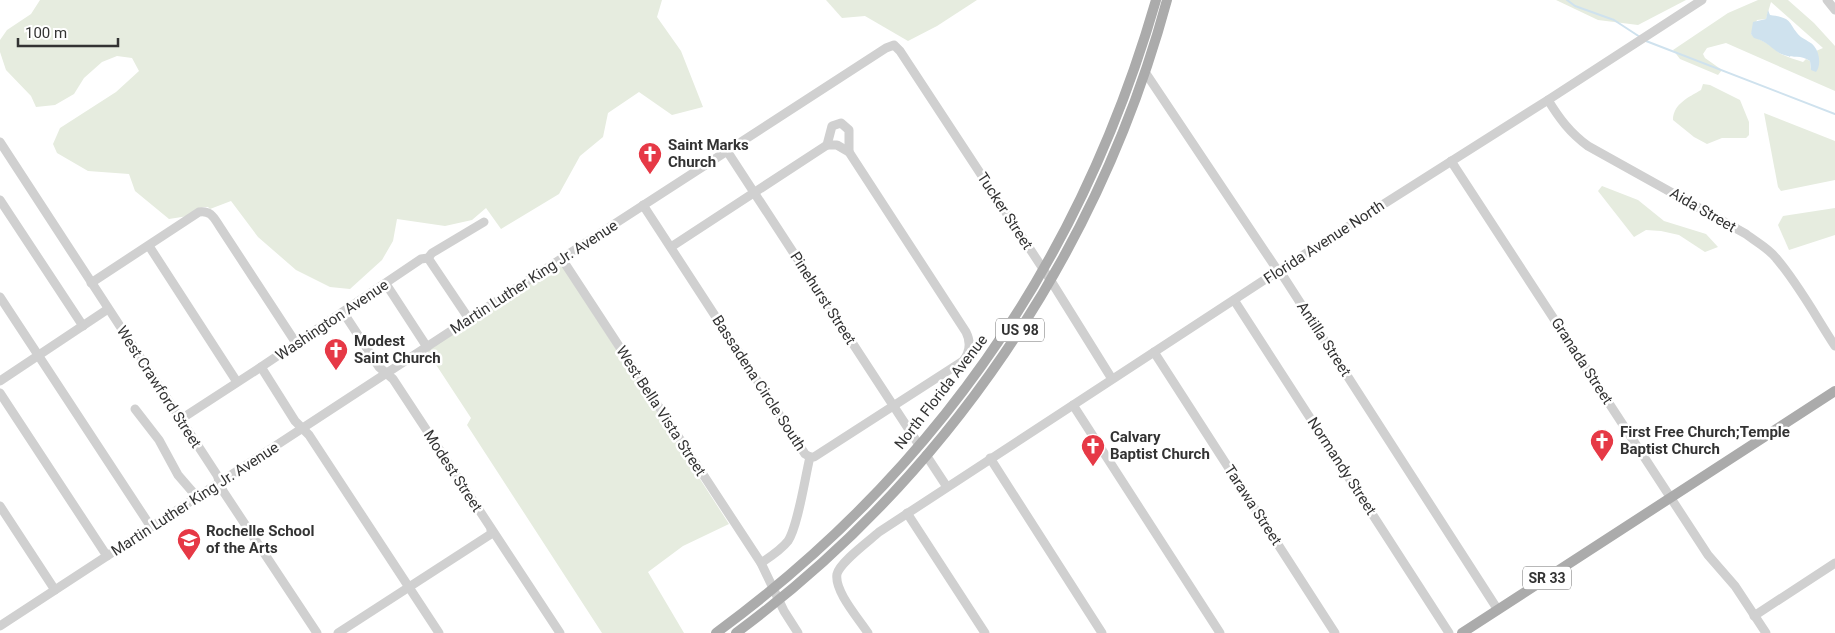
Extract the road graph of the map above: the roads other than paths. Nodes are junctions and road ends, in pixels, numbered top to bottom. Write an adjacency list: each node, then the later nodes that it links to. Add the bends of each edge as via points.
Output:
1 (1156, 0): 6 (main road, North Florida Avenue / US 98)
2 (1167, 0): 8 (main road, North Florida Avenue / US 98)
3 (1702, 0): 9 (street, Florida Avenue North)
4 (1827, 0): 5 (street)
5 (1835, 10)
6 (1152, 14): 10 (main road, via 1152,32 1126,109); 24 (main road, North Florida Avenue / US 98, via 1108,139)
7 (894, 45): 13 (street, Martin Luther King Jr. Avenue); 24 (street, Tucker Street)
8 (1145, 72): 10 (main road, North Florida Avenue / US 98); 25 (street, Antilla Street)
9 (1548, 100): 15 (street, Florida Avenue North); 36 (street, Aida Street, via 1573,135 1588,146 1746,234 1769,251 1798,288)
10 (1129, 116): 26 (main road, North Florida Avenue / US 98, via 1103,180)
11 (1, 145): 27 (street, West Crawford Street)
12 (827, 145): 14 (street); 14 (street, via 832,126 841,123 849,130); 16 (street)
13 (727, 151): 16 (street, Pinehurst Street); 18 (street, Martin Luther King Jr. Avenue)
14 (849, 152): 48 (street, via 969,338 969,351 963,361)
15 (1451, 161): 25 (street, Florida Avenue North); 59 (street, Granada Street)
16 (754, 192): 21 (street); 48 (street, Pinehurst Street)
17 (0, 200): 34 (street)
18 (643, 205): 21 (street, Bassadena Circle South); 23 (street, Martin Luther King Jr. Avenue)
19 (484, 222): 22 (street, Washington Avenue)
20 (148, 246): 27 (street); 35 (street, via 200,212 212,215); 44 (street)
21 (671, 247): 54 (street, Bassadena Circle South, via 805,454)
22 (428, 258): 28 (street, Washington Avenue, via 421,259); 33 (street)
23 (562, 258): 33 (street, Martin Luther King Jr. Avenue); 66 (street, West Bella Vista Street)
24 (1044, 270): 26 (street, Tucker Street); 52 (main road, North Florida Avenue / US 98, via 984,364)
25 (1278, 271): 30 (street, Florida Avenue North); 71 (street, Antilla Street)
26 (1051, 281): 42 (street, Tucker Street); 53 (main road, North Florida Avenue / US 98, via 992,372)
27 (91, 283): 31 (street, West Crawford Street)
28 (386, 284): 32 (street, Washington Avenue); 37 (street)
29 (0, 297): 39 (street)
30 (1234, 300): 38 (street, Florida Avenue North); 86 (street, Normandy Street)
31 (108, 309): 34 (street); 50 (street, West Crawford Street)
32 (343, 312): 35 (street, Washington Avenue); 41 (street, Modest Street)
33 (469, 319): 37 (street, Martin Luther King Jr. Avenue)
34 (83, 326): 39 (street)
35 (296, 343): 40 (street, Washington Avenue)
36 (1835, 346)
37 (427, 347): 41 (street, Martin Luther King Jr. Avenue)
38 (1154, 352): 42 (street, Florida Avenue North); 85 (street, Tarawa Street)
39 (39, 355): 43 (street); 62 (street)
40 (261, 367): 44 (street, Washington Avenue); 51 (street)
41 (386, 374): 51 (street, Martin Luther King Jr. Avenue); 63 (street, Modest Street, via 393,379)
42 (1112, 379): 47 (street, Florida Avenue North)
43 (0, 381)
44 (237, 382): 50 (street, Washington Avenue)
45 (1835, 391): 59 (main road, SR 33)
46 (0, 393): 64 (street)
47 (1074, 405): 55 (street, Florida Avenue North); 84 (street)
48 (893, 406): 52 (street, Pinehurst Street); 54 (street)
49 (135, 409): 58 (street, via 160,440 178,475)
50 (181, 419): 56 (street, West Crawford Street)
51 (302, 428): 56 (street, Martin Luther King Jr. Avenue); 67 (street)
52 (919, 446): 68 (main road, North Florida Avenue / US 98, via 851,520)
53 (926, 456): 57 (street); 70 (main road, North Florida Avenue / US 98, via 856,530)
54 (810, 457): 66 (street, Bassadena Circle South, via 794,529 778,551)
55 (990, 458): 57 (street, Florida Avenue North); 83 (street)
56 (220, 482): 58 (street, Martin Luther King Jr. Avenue); 74 (street, West Crawford Street, via 222,491)
57 (947, 487): 61 (street)
58 (197, 497): 62 (street, Martin Luther King Jr. Avenue)
59 (1670, 497): 71 (main road, SR 33); 72 (street, Granada Street)
60 (0, 506): 69 (street)
61 (907, 513): 81 (street, via 879,532 838,573 840,592); 82 (street)
62 (151, 527): 64 (street, Martin Luther King Jr. Avenue)
63 (491, 530): 67 (street, via 491,534); 77 (street, Modest Street)
64 (107, 556): 69 (street, Martin Luther King Jr. Avenue)
65 (1835, 563): 72 (street)
66 (760, 564): 68 (street, West Bella Vista Street)
67 (409, 587): 75 (street); 76 (street)
68 (774, 588): 70 (street, West Bella Vista Street); 78 (main road, North Florida Avenue / US 98)
69 (55, 590): 73 (street, Martin Luther King Jr. Avenue)
70 (779, 599): 79 (main road, North Florida Avenue / US 98); 80 (street, West Bella Vista Street)
71 (1498, 610): 87 (main road, SR 33)
72 (1754, 616): 88 (street, Granada Street)
73 (0, 626)
74 (317, 633)
75 (338, 633)
76 (439, 633)
77 (560, 633)
78 (716, 633)
79 (736, 633)
80 (798, 633)
81 (868, 633)
82 (985, 633)
83 (1102, 633)
84 (1220, 633)
85 (1335, 633)
86 (1449, 633)
87 (1462, 633)
88 (1766, 633)

